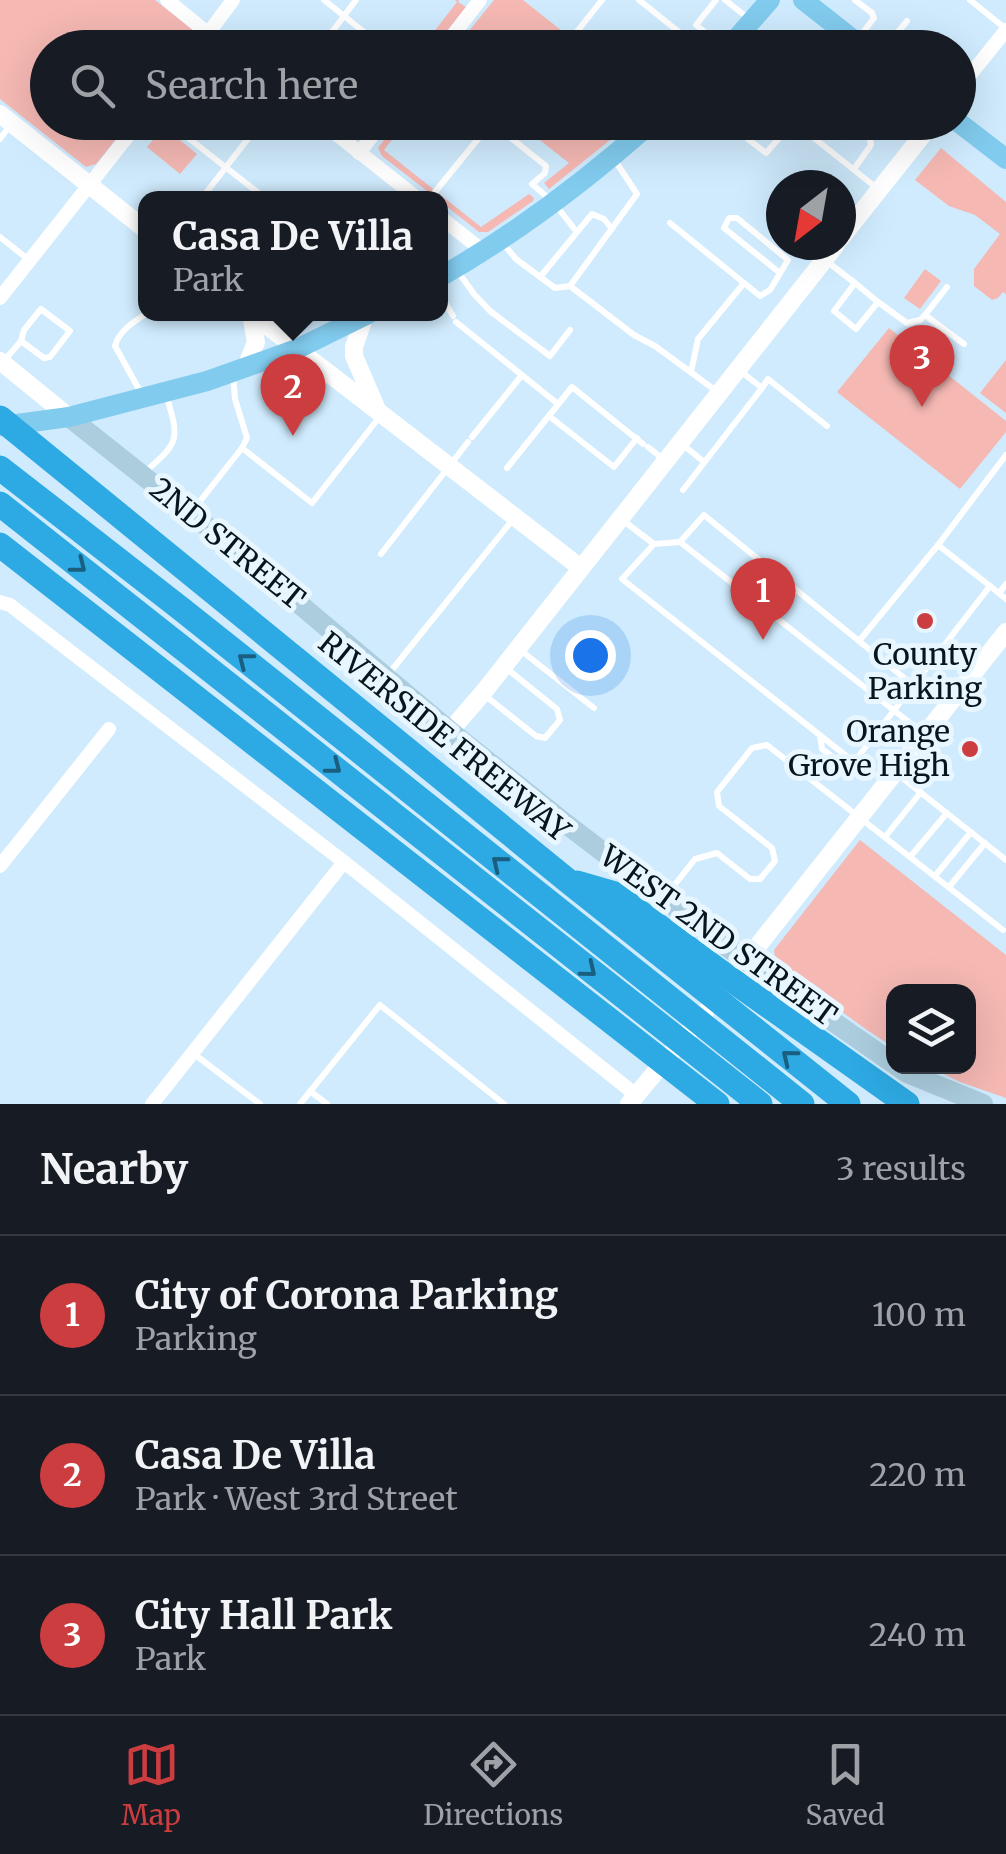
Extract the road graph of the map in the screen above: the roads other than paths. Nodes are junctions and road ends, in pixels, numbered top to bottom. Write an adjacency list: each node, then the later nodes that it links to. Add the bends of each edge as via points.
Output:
1 (166, 0): 17 (street)
2 (234, 0): 18 (street)
3 (324, 0): 14 (lane)
4 (356, 0): 14 (lane)
5 (480, 0): 21 (street)
6 (602, 0): 22 (lane)
7 (639, 0): 23 (lane)
8 (716, 0): 24 (lane, via 696,25)
9 (725, 0): 15 (lane)
10 (770, 0): 15 (main road)
11 (803, 0): 26 (main road)
12 (855, 0): 27 (lane, via 872,13)
13 (970, 0): 29 (lane)
14 (344, 16): 19 (lane); 20 (lane)
15 (751, 21): 25 (main road)
16 (906, 22): 28 (lane)
17 (204, 30)
18 (210, 30)
19 (334, 30)
20 (362, 30)
21 (457, 30)
22 (578, 30)
23 (676, 30)
24 (703, 30)
25 (743, 30)
26 (842, 30)
27 (868, 30)
28 (900, 30)
29 (1006, 30): 30 (street)
30 (976, 68)
31 (4, 126): 51 (street)
32 (976, 136): 48 (main road)
33 (125, 140): 51 (street)
34 (191, 140): 49 (lane)
35 (248, 140): 49 (lane)
36 (343, 140): 46 (street)
37 (369, 140): 46 (street)
38 (477, 140): 56 (lane)
39 (513, 140): 57 (lane, via 546,166 532,184)
40 (630, 140): 47 (main road)
41 (748, 140): 42 (lane, via 766,154)
42 (778, 140)
43 (817, 140): 50 (lane)
44 (870, 140): 50 (lane)
45 (919, 140): 52 (street)
46 (359, 153): 55 (street)
47 (613, 157): 57 (main road); 62 (lane, via 637,194)
48 (1006, 160)
49 (226, 168): 53 (lane); 54 (lane)
50 (854, 169): 52 (lane)
51 (90, 186): 61 (street); 66 (street)
52 (880, 190): 58 (street)
53 (208, 191)
54 (256, 191)
55 (408, 191)
56 (436, 191)
57 (554, 204): 63 (lane); 65 (main road)
58 (856, 220)
59 (448, 221): 65 (street)
60 (670, 223): 72 (lane)
61 (138, 224)
62 (612, 229): 63 (lane, via 592,214); 74 (lane)
63 (576, 231): 71 (lane)
64 (0, 237): 66 (lane)
65 (492, 246): 69 (main road); 71 (lane)
66 (30, 260): 76 (street)
67 (824, 260): 91 (street)
68 (836, 260): 73 (lane)
69 (448, 273): 85 (lane, via 550,356)
70 (780, 273): 70 (lane, via 788,260 729,218 724,228); 72 (lane, via 760,296)
71 (540, 277): 74 (lane, via 555,288)
72 (744, 284): 92 (lane, via 698,339)
73 (855, 284): 77 (lane); 77 (lane, via 834,311 856,328)
74 (570, 286): 92 (lane)
75 (947, 286): 79 (lane)
76 (0, 298)
77 (878, 302): 79 (lane, via 906,323)
78 (448, 307): 93 (lane)
79 (925, 314): 87 (lane)
80 (138, 319): 97 (lane, via 115,346)
81 (253, 321): 90 (street, via 256,342)
82 (261, 321): 88 (street)
83 (353, 321): 88 (main road)
84 (364, 321): 99 (street, via 354,356)
85 (570, 330)
86 (21, 341): 86 (lane, via 44,358 70,331 41,308); 89 (lane)
87 (964, 344)
88 (297, 348): 90 (main road); 99 (street)
89 (1, 362): 101 (street, 2ND STREET)
90 (240, 369): 95 (main road); 107 (lane, via 235,399 247,438)
91 (738, 370): 94 (lane); 96 (street)
92 (691, 372): 96 (lane)
93 (522, 375): 98 (lane); 111 (lane)
94 (762, 388): 103 (lane, via 768,380); 110 (lane)
95 (166, 393): 97 (main road); 114 (lane, via 174,443)
96 (719, 393): 106 (street)
97 (144, 398): 101 (main road)
98 (558, 404): 100 (lane); 105 (lane, via 572,387)
99 (380, 413): 107 (lane, via 312,503); 111 (street)
100 (549, 416): 105 (lane, via 614,468); 113 (lane)
101 (70, 417): 104 (main road); 114 (main road, 2ND STREET)
102 (0, 418): 165 (highway, RIVERSIDE FREEWAY, via 568,881)
103 (827, 426)
104 (0, 427)
105 (643, 443): 109 (lane)
106 (680, 443): 109 (street); 110 (lane)
107 (242, 448): 117 (lane)
108 (1006, 455): 123 (lane)
109 (665, 461): 119 (street)
110 (704, 462): 115 (lane)
111 (449, 466): 118 (street); 124 (lane)
112 (0, 468): 166 (highway, one-way to 112, via 409,790)
113 (507, 468)
114 (142, 475): 117 (main road, 2ND STREET)
115 (683, 490)
116 (1, 505): 166 (highway, one-way to 166)
117 (190, 513): 140 (main road, 2ND STREET)
118 (515, 517): 126 (street); 140 (lane)
119 (620, 518): 121 (lane); 126 (street)
120 (680, 542): 121 (lane); 127 (lane, via 704,515); 132 (lane)
121 (654, 544): 144 (lane, via 622,580 854,762)
122 (0, 545): 150 (highway)
123 (938, 545): 130 (lane); 137 (lane)
124 (381, 554)
125 (0, 565): 150 (highway)
126 (581, 568): 138 (street)
127 (769, 568): 129 (lane); 132 (lane)
128 (1006, 584): 131 (lane)
129 (792, 586): 135 (lane); 137 (lane)
130 (990, 586): 131 (lane); 141 (lane)
131 (998, 593): 133 (lane)
132 (748, 596): 135 (lane)
133 (1006, 599)
134 (0, 602): 158 (street)
135 (770, 613): 144 (lane)
136 (1006, 632): 147 (street)
137 (859, 641): 141 (lane)
138 (518, 648): 139 (street); 143 (lane)
139 (504, 666): 142 (street); 142 (lane, via 558,709 560,720 545,738 536,736)
140 (387, 676): 146 (main road, 2ND STREET)
141 (914, 686): 144 (lane)
142 (482, 694): 146 (street)
143 (594, 708)
144 (894, 711): 147 (lane)
145 (109, 729): 159 (street)
146 (450, 731): 162 (main road, WEST 2ND STREET)
147 (925, 734): 148 (street)
148 (896, 772): 149 (lane); 152 (street)
149 (921, 792): 151 (lane); 154 (lane)
150 (331, 802): 177 (highway)
151 (947, 813): 153 (lane); 156 (lane)
152 (860, 817): 154 (lane); 162 (lane, via 768,746 752,748 718,792 719,806 772,848 775,861 760,879 750,879 717,854 695,859); 164 (street)
153 (970, 832): 155 (lane); 160 (lane)
154 (886, 837): 156 (lane)
155 (985, 844): 157 (lane); 161 (lane)
156 (910, 856): 160 (lane)
157 (1006, 860)
158 (344, 862): 167 (street); 171 (street)
159 (0, 866)
160 (935, 876): 161 (lane)
161 (949, 887): 163 (lane)
162 (664, 898): 164 (main road, WEST 2ND STREET)
163 (1005, 930)
164 (746, 962): 166 (street); 168 (main road, WEST 2ND STREET)
165 (738, 999): 180 (highway, RIVERSIDE FREEWAY, one-way to 165); 181 (highway)
166 (690, 1031): 171 (street); 178 (highway); 179 (highway)
167 (193, 1054): 172 (street); 173 (lane)
168 (886, 1058)
169 (909, 1074): 182 (main road, WEST 2ND STREET)
170 (310, 1091): 174 (lane); 175 (lane); 176 (lane, via 380,1004)
171 (633, 1100)
172 (152, 1104)
173 (260, 1104)
174 (300, 1104)
175 (327, 1104)
176 (504, 1104)
177 (717, 1104)
178 (760, 1104)
179 (802, 1104)
180 (848, 1104)
181 (907, 1104)
182 (982, 1104)

